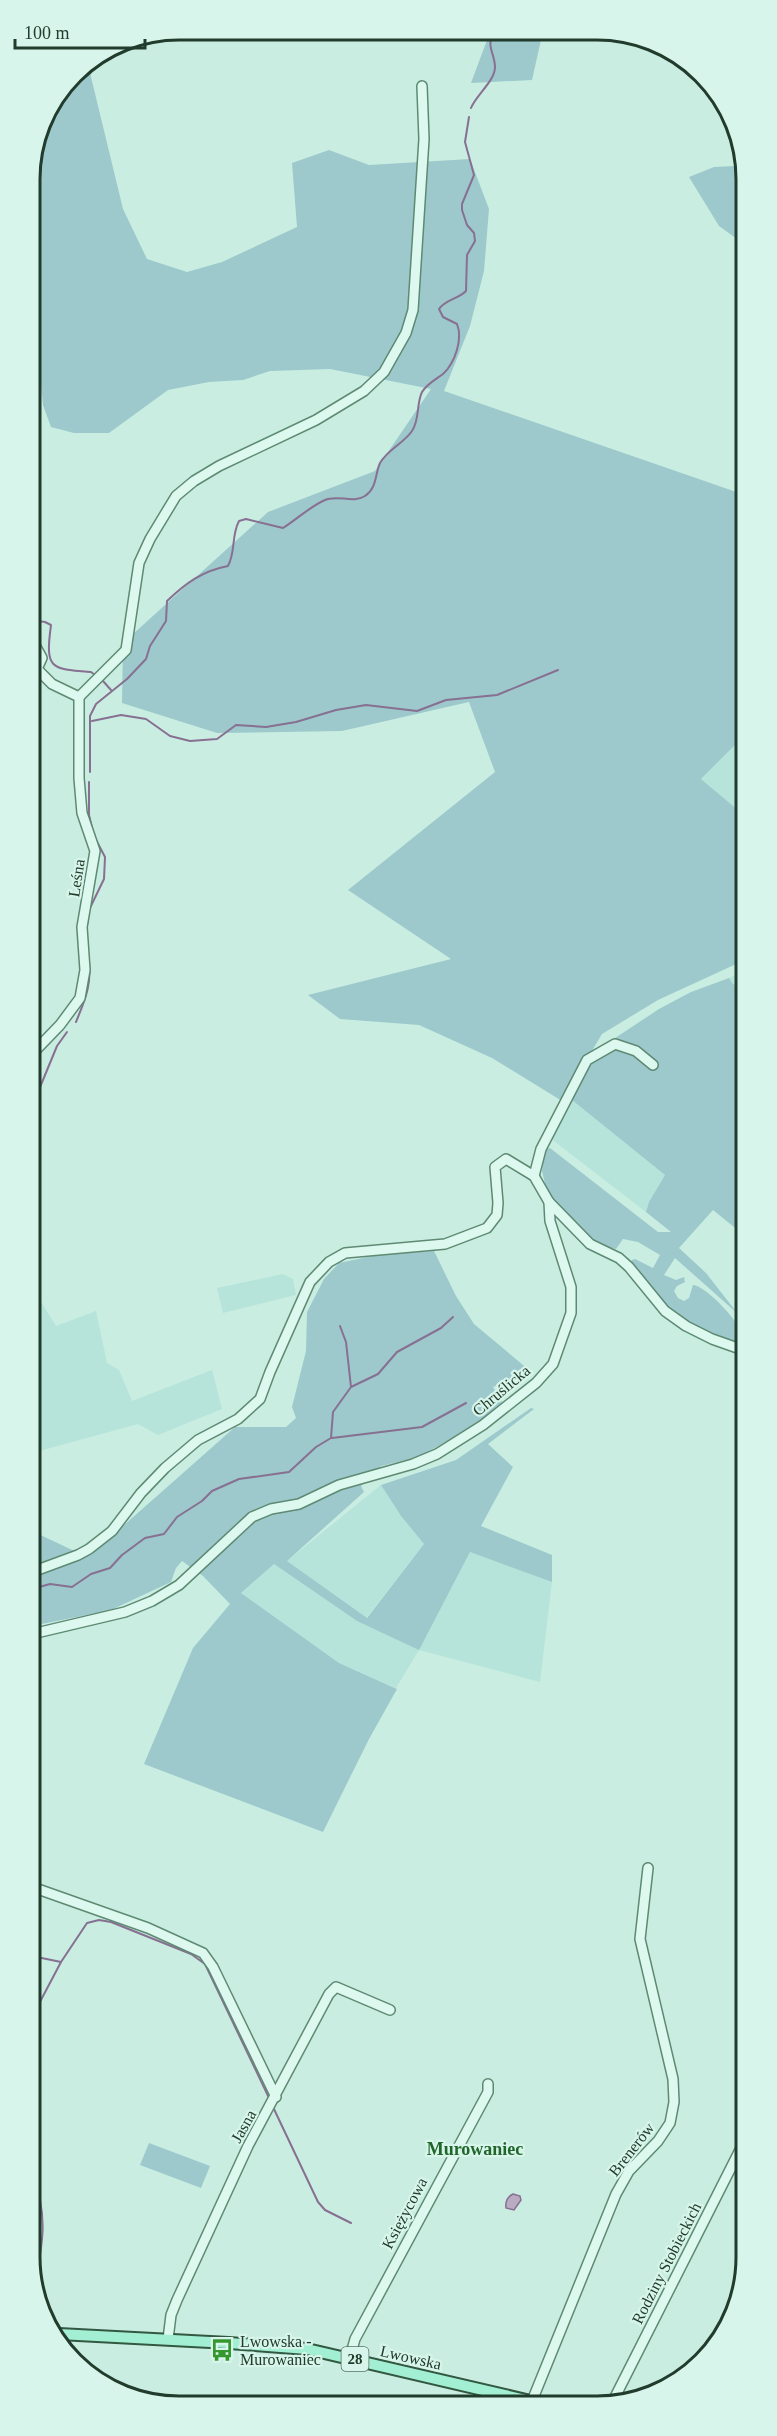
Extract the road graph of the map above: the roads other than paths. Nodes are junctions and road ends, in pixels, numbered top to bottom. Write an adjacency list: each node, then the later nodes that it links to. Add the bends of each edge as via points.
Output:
1 (422, 86): 3 (street, via 424,139 413,310 406,333 384,372 364,391 316,420 219,466 176,496 139,563 126,650)
2 (41, 673): 3 (street, via 52,684)
3 (76, 695): 4 (street, Leśna, via 82,813 95,851 82,927 85,970 80,998)
4 (41, 1044)
5 (653, 1065): 6 (street, via 636,1051 615,1044 587,1060 540,1149)
6 (534, 1176): 7 (street, Chruślicka); 9 (street, via 506,1160 495,1167 497,1215 487,1228 445,1244 345,1253 328,1262 310,1282 260,1399 238,1419 198,1440 165,1468 112,1532 78,1555)
7 (549, 1202): 8 (street, via 590,1244 629,1267 665,1311 712,1339); 10 (street, Chruślicka, via 550,1221 571,1287 571,1313 553,1364 536,1383 483,1425 436,1454 252,1517 179,1585 152,1601 125,1612)
8 (736, 1347)
9 (40, 1569)
10 (40, 1632)
11 (648, 1868): 22 (street, Brenerów, via 640,1939 674,2079 670,2123 629,2171 616,2194)
12 (40, 1890): 15 (street, via 148,1928 203,1953)
13 (390, 2010): 15 (street, Jasna, via 336,1987)
14 (489, 2084): 19 (street, Księżycowa, via 355,2339)
15 (274, 2101): 18 (street, Jasna, via 248,2146 181,2290 171,2315)
16 (736, 2158): 20 (street, Rodziny Stobieckich)
17 (65, 2334): 18 (main road, Lwowska / 28)
18 (168, 2339): 19 (main road, Lwowska / 28, via 281,2346)
19 (350, 2358): 21 (main road, Lwowska / 28)
20 (617, 2394)
21 (510, 2396)
22 (537, 2396)

